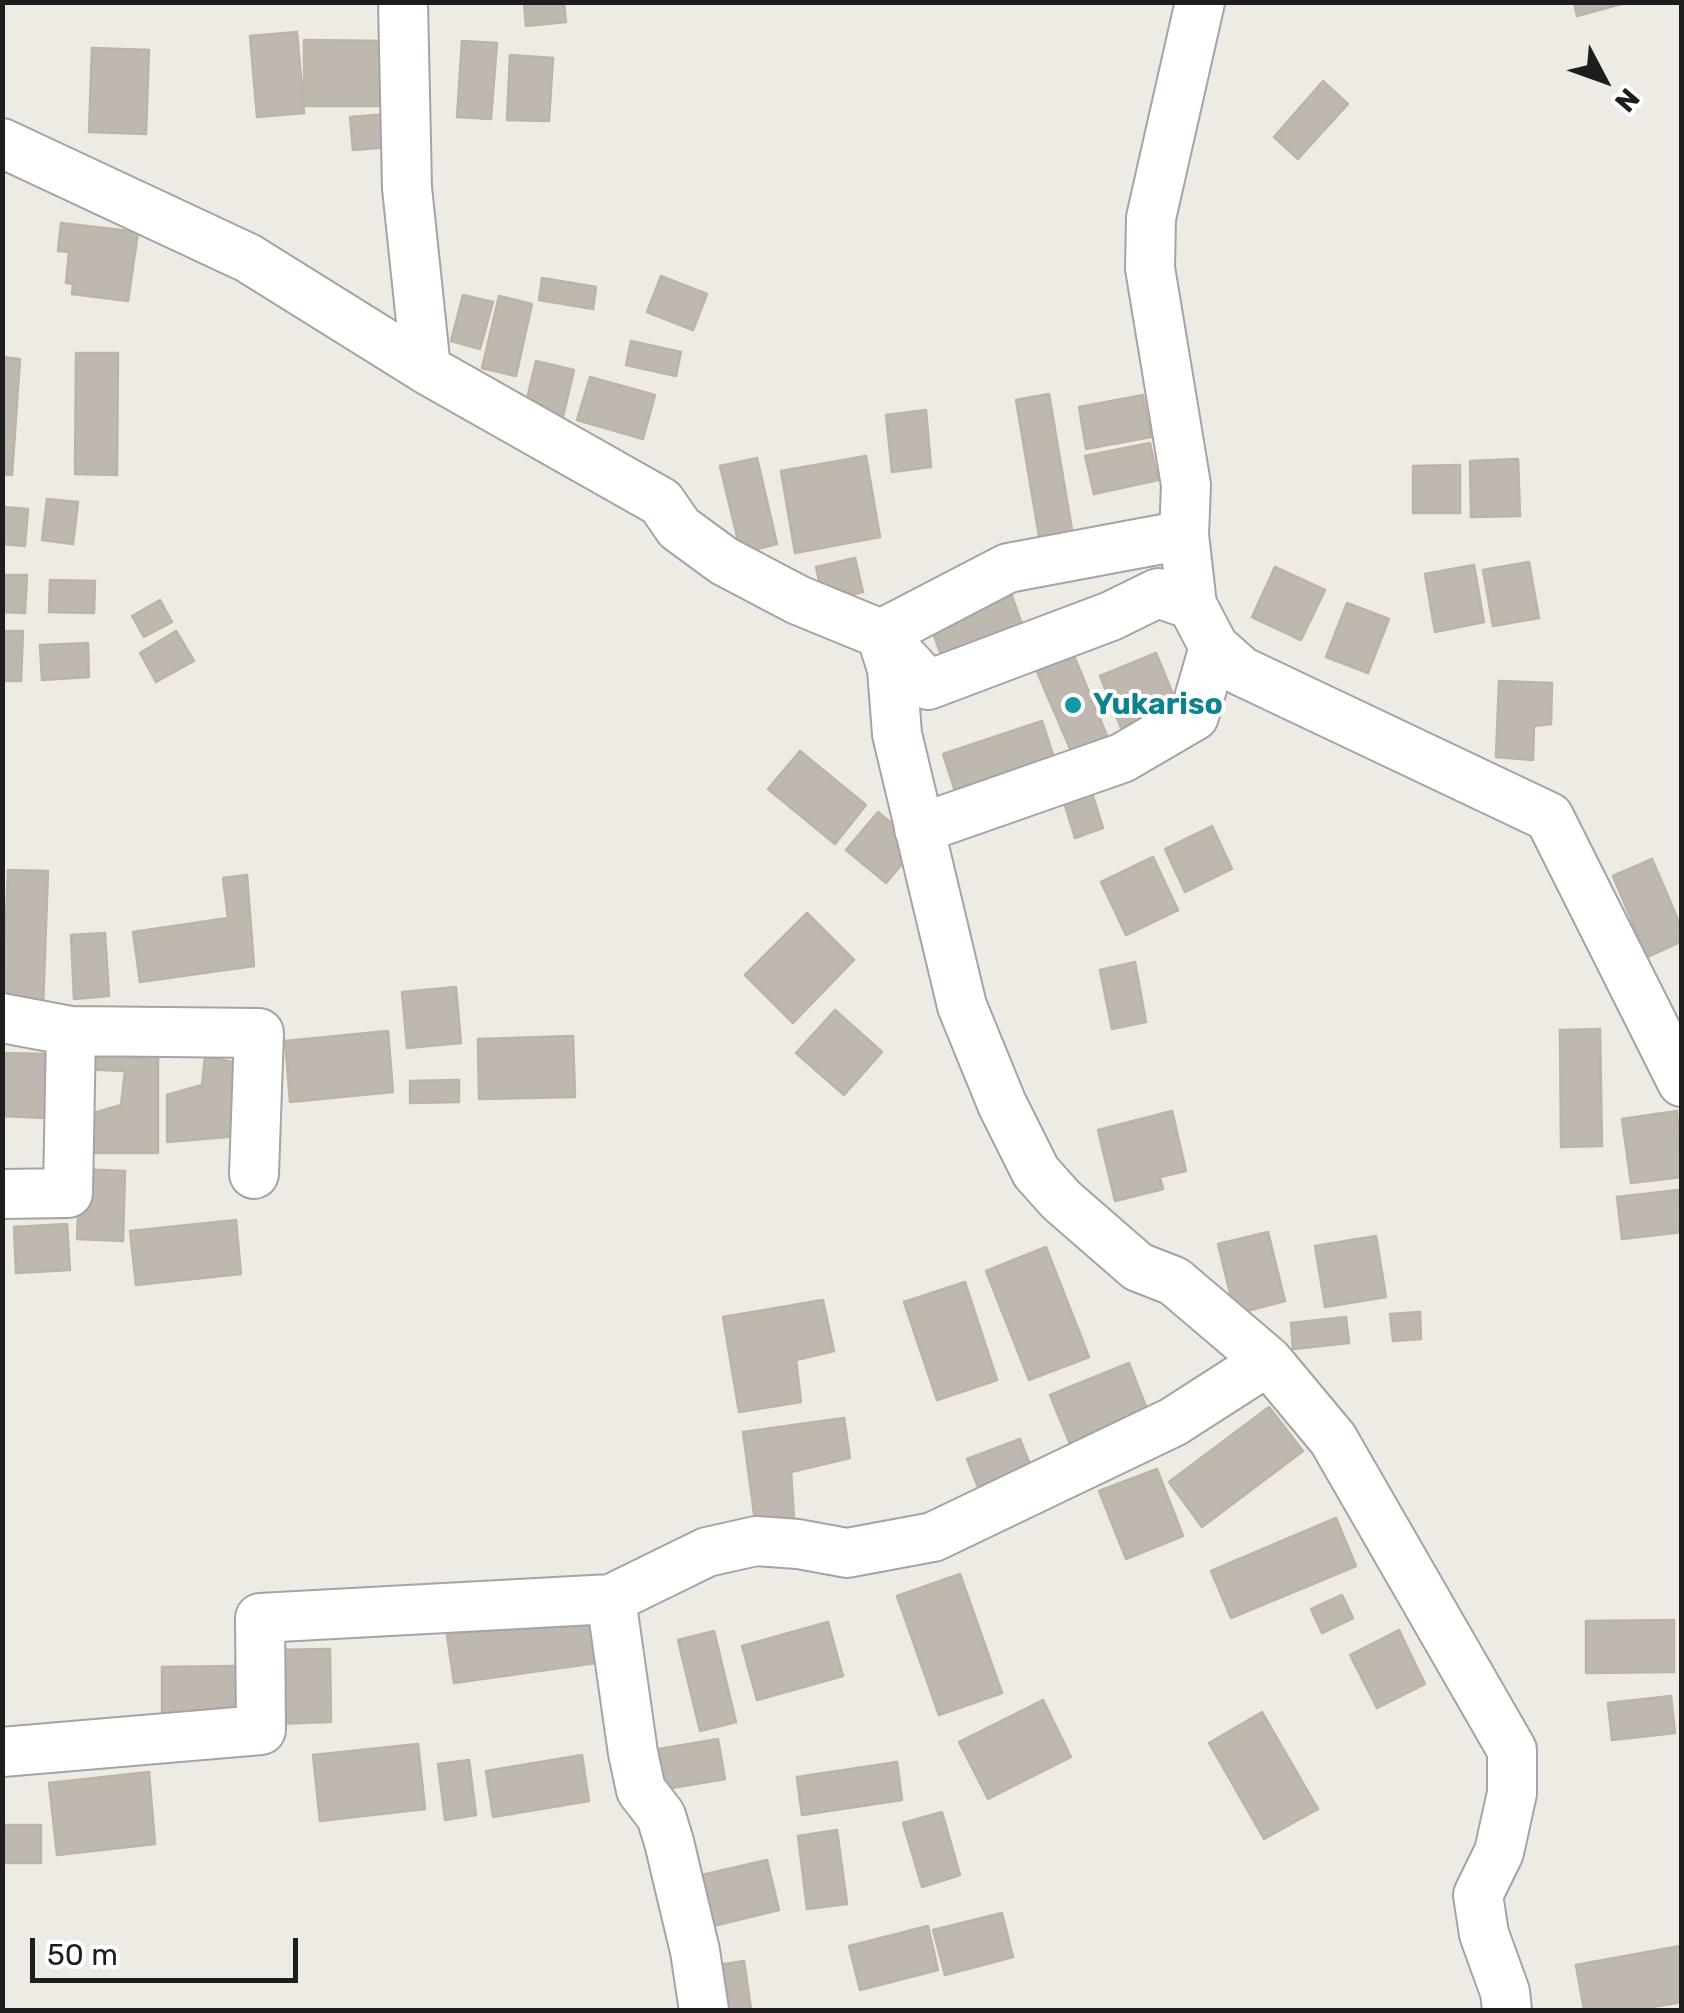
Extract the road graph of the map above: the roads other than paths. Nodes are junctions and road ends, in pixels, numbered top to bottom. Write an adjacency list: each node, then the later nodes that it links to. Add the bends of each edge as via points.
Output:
1 (403, 2): 4 (street, via 407,188)
2 (1200, 2): 5 (street, via 1151,218 1150,268 1186,485)
3 (2, 143): 4 (street, via 248,258)
4 (426, 369): 7 (street, via 661,502 679,528 724,561)
5 (1184, 534): 6 (street); 7 (street, via 1008,568)
6 (1192, 605): 7 (street, via 1158,593 928,685); 8 (street)
7 (881, 634): 9 (street)
8 (1214, 647): 9 (street, via 1194,716 1122,758); 12 (street, via 1241,671 1550,816)
9 (920, 828): 15 (street, via 962,1006 1036,1172 1138,1267 1174,1281)
10 (2, 1018): 11 (street)
11 (71, 1030): 13 (street, via 259,1033); 14 (street, via 68,1193)
12 (1682, 1082)
13 (254, 1174)
14 (2, 1194)
15 (1268, 1361): 16 (street, via 1173,1422 933,1537 847,1553 756,1542 707,1552); 19 (street, via 1333,1439 1512,1750 1512,1793 1499,1852 1478,1896)
16 (611, 1599): 17 (street, via 260,1618 261,1730); 18 (street, via 633,1753 642,1790 670,1842)
17 (2, 1752)
18 (704, 2010)
19 (1508, 2010)

